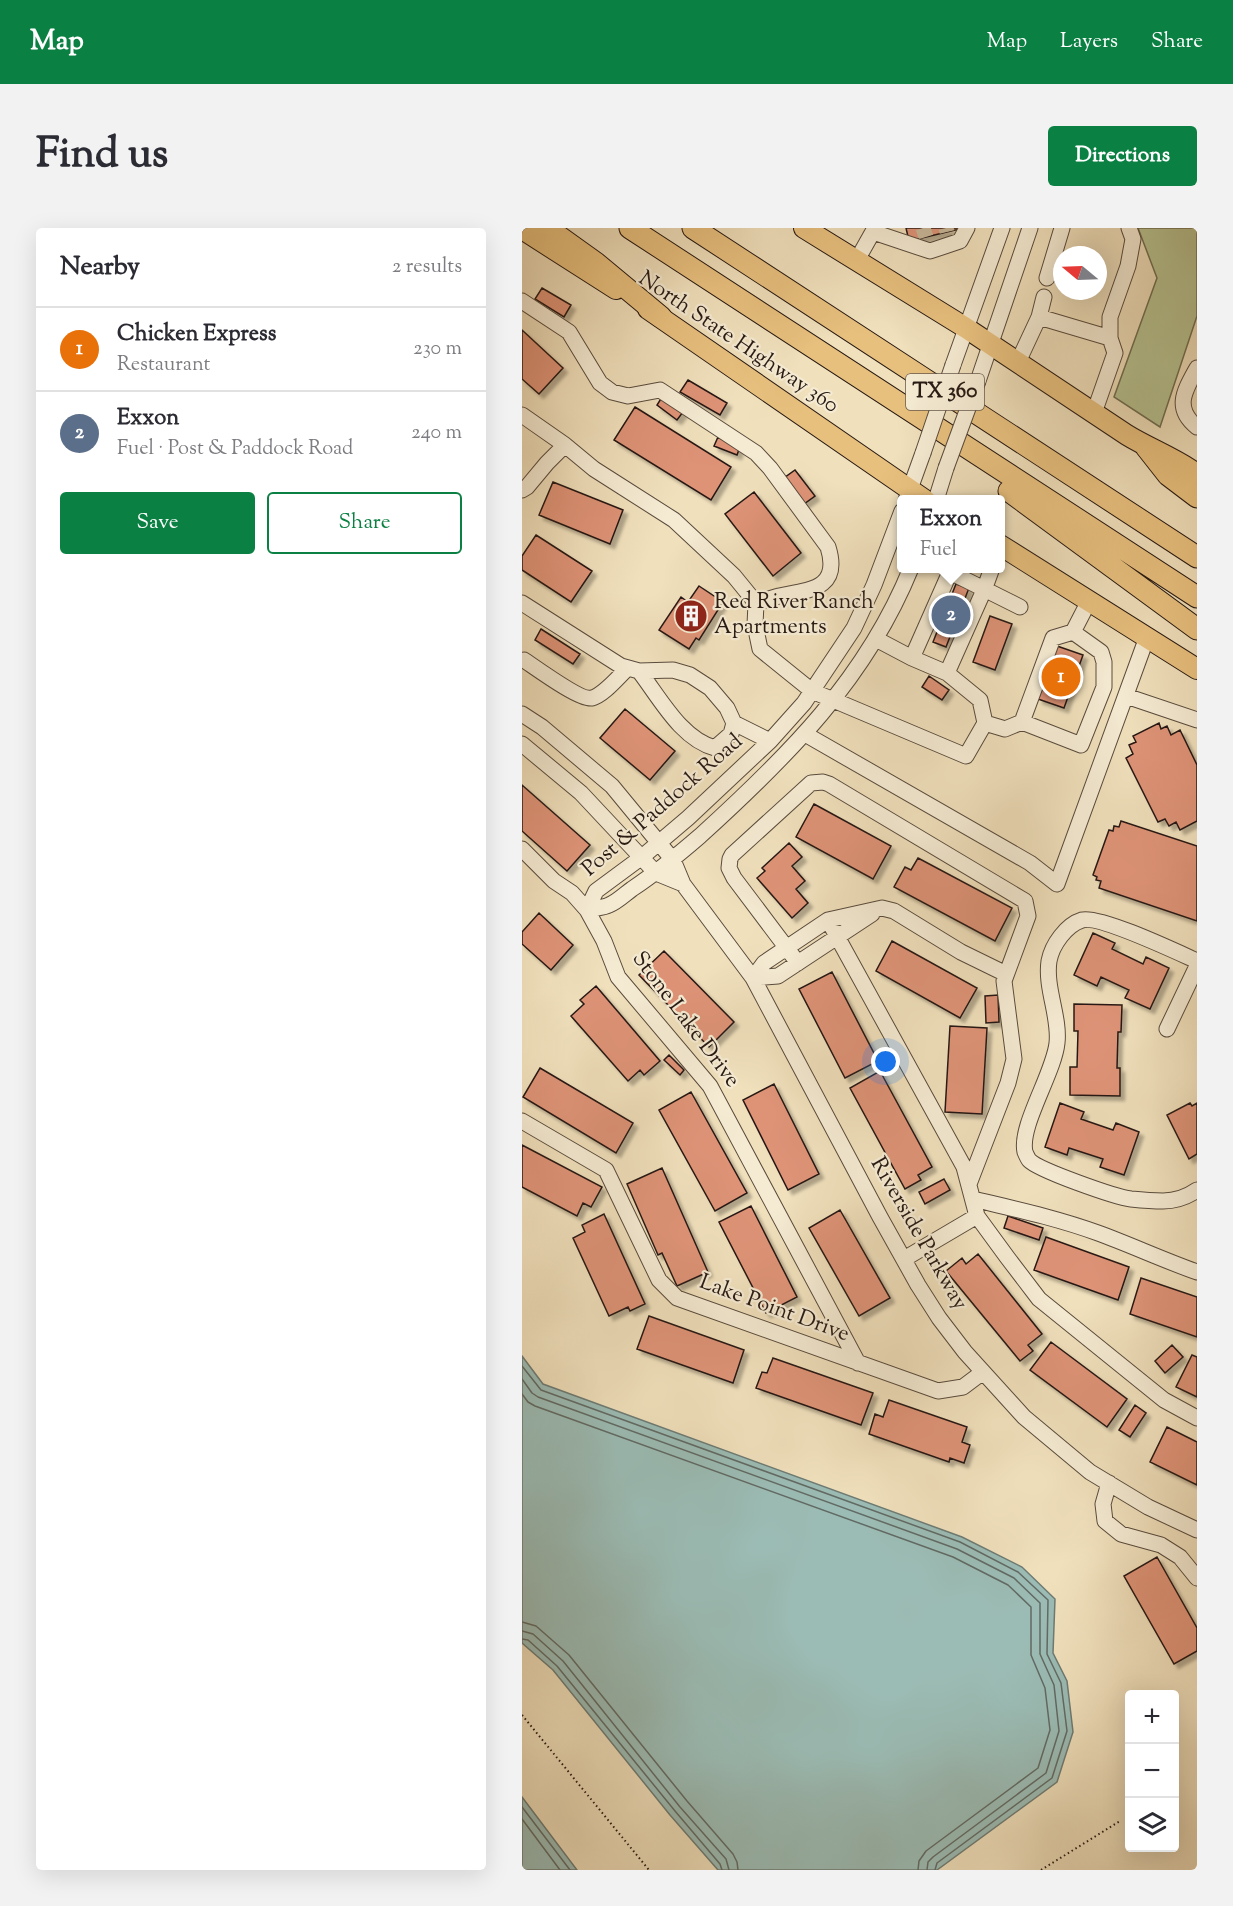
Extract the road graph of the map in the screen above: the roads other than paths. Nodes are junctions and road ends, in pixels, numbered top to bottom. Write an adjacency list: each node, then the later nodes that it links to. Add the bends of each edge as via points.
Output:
1 (547, 228): 16 (highway)
2 (630, 228): 28 (highway, TX 360)
3 (693, 228): 37 (highway, TX 360)
4 (804, 228): 12 (main road)
5 (967, 228): 10 (street, via 960,241 949,238 928,244)
6 (1002, 228): 18 (street)
7 (1030, 228): 20 (street)
8 (1062, 228): 13 (street)
9 (522, 229): 16 (main road, North State Highway 360)
10 (874, 230): 12 (street)
11 (1131, 233): 19 (street, via 1128,266 1110,317)
12 (857, 260): 18 (main road)
13 (1047, 278)
14 (1044, 297): 17 (street)
15 (522, 301): 46 (street, via 569,332 600,383 612,392 628,396 660,390 756,453 770,468 828,547 831,572 813,590)
16 (661, 317): 31 (main road, North State Highway 360)
17 (1039, 317): 19 (street); 21 (street)
18 (966, 328): 20 (main road); 32 (street, bridge, via 923,453)
19 (1110, 338): 23 (street, via 1115,352)
20 (991, 344): 21 (main road); 33 (street, bridge)
21 (1018, 362): 23 (main road)
22 (1197, 368): 25 (street, via 1185,389 1183,402 1185,414)
23 (1094, 413): 27 (main road)
24 (522, 415): 26 (street)
25 (1197, 427)
26 (565, 445): 30 (street); 46 (street, via 674,520 734,576)
27 (1146, 447): 29 (main road); 34 (highway, via 1168,475)
28 (979, 457): 43 (highway, TX 360); 48 (highway, via 995,481)
29 (1197, 474)
30 (522, 490)
31 (913, 495)
32 (914, 495)
33 (938, 495)
34 (1197, 497)
35 (897, 525): 57 (street, Post & Paddock Road, via 854,628)
36 (1005, 548): 44 (main road)
37 (1197, 557)
38 (909, 573): 51 (street, Post & Paddock Road)
39 (950, 573): 52 (street)
40 (952, 573): 42 (street)
41 (990, 573): 42 (street)
42 (984, 590): 47 (street); 56 (street)
43 (1197, 597)
44 (1089, 601): 49 (street); 50 (main road)
45 (522, 603): 54 (street, via 621,666)
46 (756, 603): 57 (street, via 760,649)
47 (1020, 607)
48 (1197, 629)
49 (1073, 632): 62 (street, via 1053,638); 62 (street, via 1101,652 1105,668 1104,687 1081,745)
50 (1148, 637): 55 (main road); 58 (street)
51 (876, 639): 52 (street); 59 (street, Post & Paddock Road)
52 (912, 658): 56 (street)
53 (524, 660): 54 (street, via 591,699)
54 (634, 669): 63 (street, via 673,670 690,675 710,688 728,708); 63 (street, via 703,744 715,748 731,734)
55 (1197, 669)
56 (947, 673): 64 (street, via 980,700)
57 (812, 692): 59 (street); 66 (street, Post & Paddock Road)
58 (1126, 696): 61 (street); 65 (street, via 1057,884 1020,858)
59 (833, 700): 64 (street, via 966,756); 65 (street, Post & Paddock Road)
60 (522, 714): 68 (street, Riverside Parkway, via 612,786)
61 (1197, 720)
62 (1022, 722): 64 (street, via 1005,729)
63 (734, 723): 66 (street)
64 (985, 723)
65 (805, 734): 71 (street, Post & Paddock Road)
66 (770, 741): 68 (street, Post & Paddock Road)
67 (522, 744): 70 (street, via 581,794)
68 (660, 843): 70 (street, Post & Paddock Road); 71 (street, Riverside Parkway)
69 (522, 849): 75 (street, Stone Lake Drive)
70 (642, 857): 72 (street); 75 (street, Post & Paddock Road, via 596,891)
71 (674, 860): 72 (street, Post & Paddock Road); 73 (street, Riverside Parkway)
72 (656, 873): 73 (street); 75 (street, Post & Paddock Road, via 609,905)
73 (683, 884): 83 (street, Riverside Parkway)
74 (879, 909): 76 (street); 77 (street); 82 (street, via 894,911)
75 (587, 910): 92 (street, Stone Lake Drive, via 618,977 710,1086)
76 (828, 920): 77 (street); 78 (street)
77 (838, 938): 80 (street); 86 (street, via 964,1167)
78 (787, 948): 80 (street); 82 (street, via 734,878 730,859 811,783 823,782 1026,902 1028,916); 83 (street, via 764,963)
79 (1197, 961): 87 (street, via 1100,921 1083,919 1070,926 1049,960 1058,1041 1025,1136 1025,1151 1028,1160 1042,1168 1129,1199 1165,1201)
80 (798, 963): 83 (street, via 778,976)
81 (1197, 966): 84 (street)
82 (1006, 974): 86 (street, via 1014,1059)
83 (753, 978): 90 (street, Riverside Parkway)
84 (1167, 1029)
85 (522, 1121): 92 (street, Lake Point Drive, via 606,1170 659,1280 677,1298)
86 (969, 1184): 88 (street)
87 (1197, 1190)
88 (973, 1199): 89 (street); 91 (street, via 1099,1233)
89 (977, 1216): 90 (street); 94 (street, via 1039,1299 1164,1400)
90 (904, 1259): 93 (street, Riverside Parkway, via 939,1318)
91 (1197, 1272)
92 (858, 1363): 93 (street, Lake Point Drive, via 938,1391 963,1387)
93 (983, 1372): 95 (street, Riverside Parkway, via 1024,1417)
94 (1197, 1418)
95 (1109, 1483): 96 (street, Riverside Parkway); 97 (street, via 1103,1504 1105,1521 1121,1534 1161,1545 1180,1557)
96 (1197, 1530)
97 (1197, 1578)

